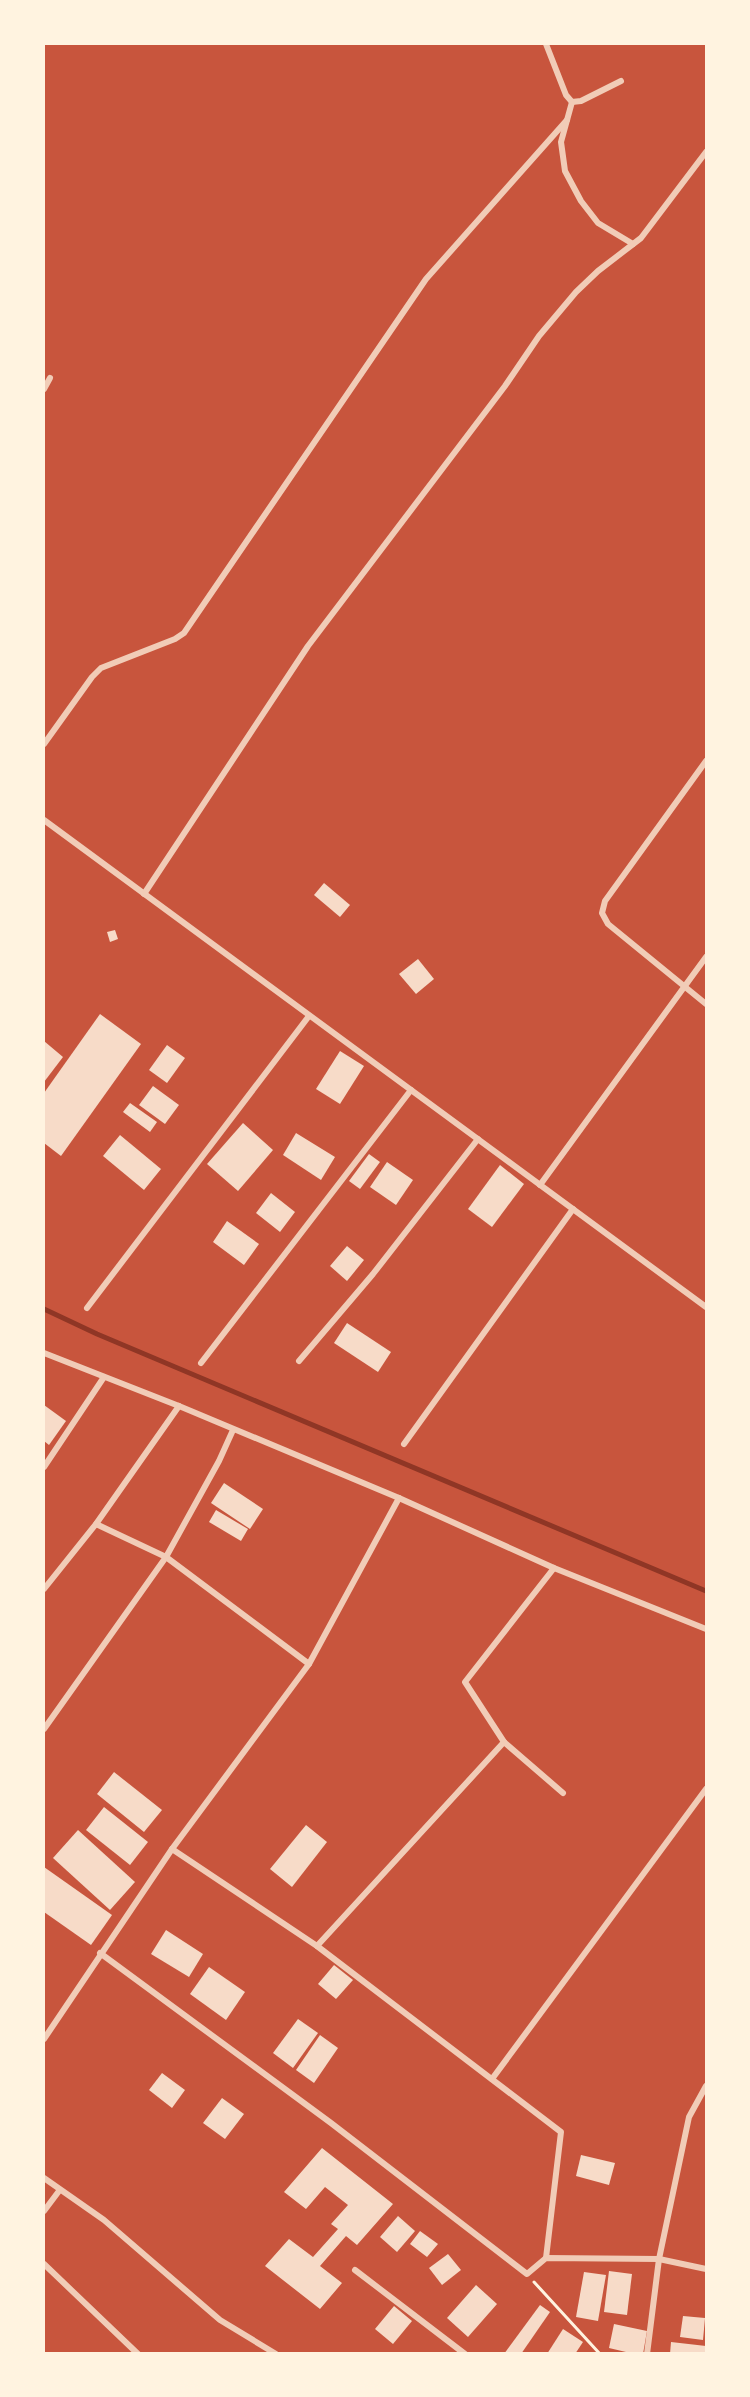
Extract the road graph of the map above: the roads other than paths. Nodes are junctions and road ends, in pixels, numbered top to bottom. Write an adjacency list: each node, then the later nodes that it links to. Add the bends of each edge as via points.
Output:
1 (546, 44): 3 (street)
2 (621, 81): 3 (street)
3 (572, 102): 4 (street)
4 (567, 120): 6 (street, via 561,142 566,171 581,201 598,223); 9 (street, via 426,279 184,633 101,668)
5 (706, 152): 6 (street, via 641,238)
6 (633, 243): 12 (street, via 576,292 539,336 308,646)
7 (50, 378): 8 (street)
8 (44, 389)
9 (44, 744)
10 (706, 761): 14 (street, via 605,901 602,913 608,924)
11 (44, 820): 12 (street)
12 (144, 894): 16 (street)
13 (706, 957): 14 (street)
14 (685, 985): 15 (street); 19 (street)
15 (706, 1004)
16 (309, 1016): 17 (street); 22 (street)
17 (411, 1090): 18 (street); 25 (street)
18 (478, 1139): 19 (street); 24 (street)
19 (540, 1185): 20 (street)
20 (573, 1209): 21 (street); 29 (street)
21 (706, 1307)
22 (87, 1308)
23 (44, 1353): 26 (street)
24 (299, 1361)
25 (201, 1363)
26 (104, 1377): 27 (street); 30 (street)
27 (179, 1406): 28 (street); 32 (street)
28 (233, 1430): 31 (street); 33 (street)
29 (404, 1444)
30 (44, 1467)
31 (399, 1498): 34 (street); 37 (street)
32 (96, 1524): 33 (street); 35 (street)
33 (166, 1557): 37 (street); 38 (street)
34 (554, 1568): 36 (street); 39 (street, via 465,1682)
35 (44, 1589)
36 (706, 1629)
37 (309, 1664): 42 (street)
38 (44, 1729)
39 (504, 1742): 41 (street); 43 (street)
40 (706, 1788): 46 (street)
41 (563, 1793)
42 (172, 1849): 43 (street); 44 (street)
43 (317, 1946): 46 (street)
44 (100, 1953): 45 (street); 51 (street, via 331,2123 526,2274)
45 (44, 2039)
46 (492, 2079): 51 (street, via 561,2132)
47 (706, 2086): 52 (street, via 689,2116)
48 (44, 2178): 49 (street)
49 (59, 2191): 50 (street); 57 (street, via 104,2220 220,2320)
50 (44, 2211)
51 (546, 2258): 52 (street)
52 (659, 2259): 54 (street); 59 (street)
53 (44, 2264): 56 (street)
54 (706, 2269)
55 (355, 2270): 58 (street)
56 (138, 2354)
57 (276, 2354)
58 (465, 2354)
59 (647, 2354)

